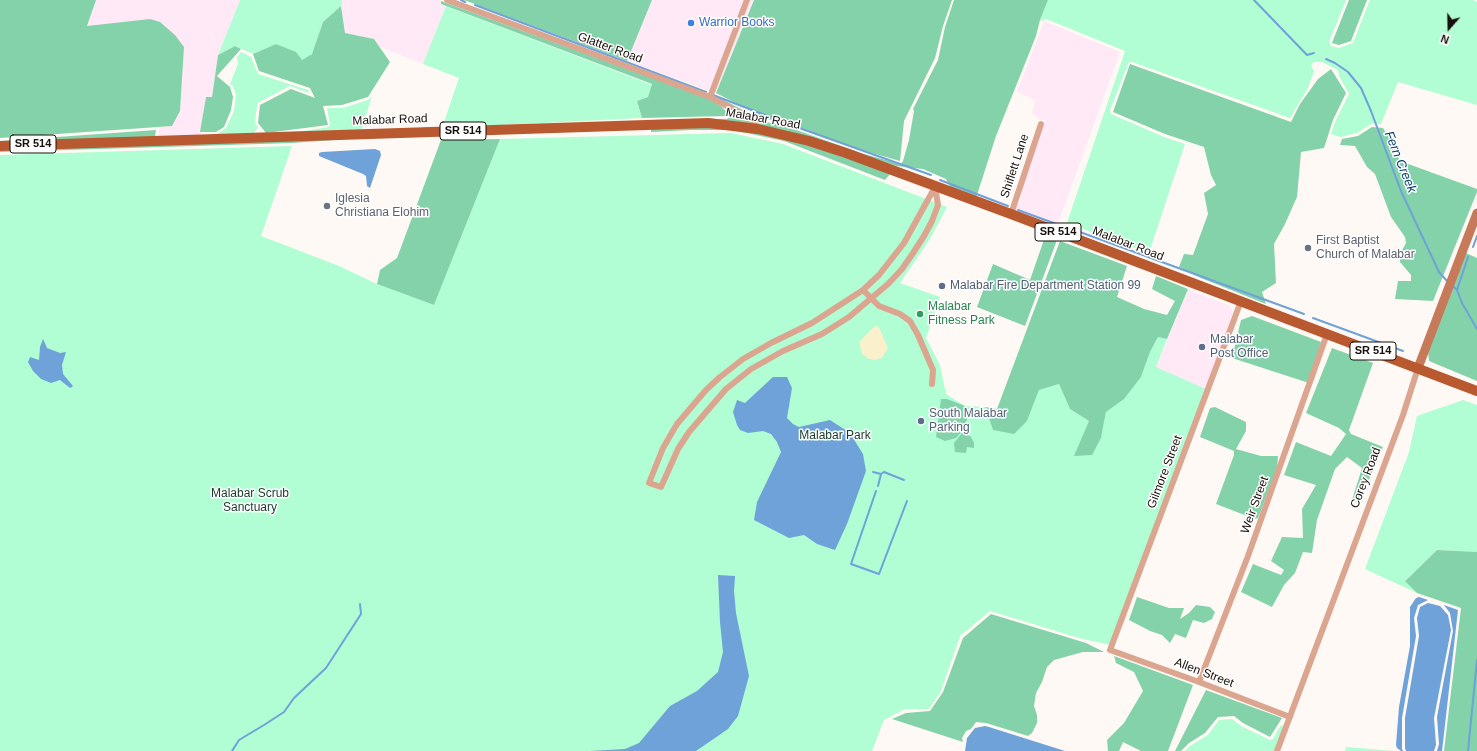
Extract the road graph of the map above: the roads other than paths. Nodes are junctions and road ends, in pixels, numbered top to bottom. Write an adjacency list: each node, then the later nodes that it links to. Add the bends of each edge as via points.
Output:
1 (447, 0): 3 (street, Glatter Road)
2 (747, 0): 3 (street)
3 (710, 97): 5 (street, Glatter Road, via 744,115)
4 (1041, 124): 9 (street, Shiflett Lane)
5 (758, 129): 6 (main road, Malabar Road / SR 514, via 708,123); 7 (main road, Malabar Road / SR 514, via 809,140)
6 (0, 146)
7 (935, 187): 9 (main road, Malabar Road / SR 514); 10 (street, via 904,243 879,275); 11 (street, via 938,205 924,236 902,269)
8 (1477, 213): 16 (street, Corey Road)
9 (1011, 214): 12 (main road, Malabar Road / SR 514)
10 (863, 290): 11 (street); 13 (street)
11 (871, 299): 15 (street, via 849,317); 18 (street, via 879,306 910,321 933,370)
12 (1241, 301): 14 (main road, Malabar Road / SR 514); 21 (street, Gilmore Street)
13 (800, 329): 15 (street); 17 (street, via 743,359)
14 (1327, 334): 16 (main road, Malabar Road / SR 514); 22 (street, Weir Street, via 1248,556)
15 (807, 341): 19 (street, via 782,351 751,369)
16 (1418, 368): 20 (main road, Malabar Road / SR 514); 23 (street, Corey Road, via 1403,415)
17 (720, 378): 19 (street); 19 (street, via 706,390 677,424 663,448 649,483 661,487 681,443)
18 (932, 384)
19 (726, 389)
20 (1477, 390)
21 (1110, 650): 22 (street, Allen Street)
22 (1199, 682): 23 (street, Allen Street)
23 (1290, 717): 24 (street, Corey Road)
24 (1277, 751)

